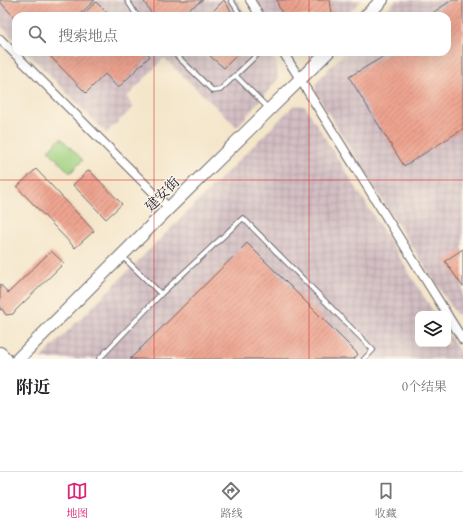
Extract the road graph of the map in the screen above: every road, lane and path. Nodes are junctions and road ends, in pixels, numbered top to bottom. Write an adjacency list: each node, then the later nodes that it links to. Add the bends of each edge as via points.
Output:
1 (127, 0): 5 (lane)
2 (231, 0): 6 (lane)
3 (250, 0): 7 (street)
4 (382, 0): 8 (street)
5 (134, 12)
6 (238, 12)
7 (258, 12)
8 (370, 12)
9 (0, 39): 10 (street)
10 (12, 51)
11 (17, 56): 19 (street)
12 (177, 56): 16 (lane, via 213,91 220,90)
13 (256, 56): 16 (lane)
14 (285, 56): 17 (street)
15 (324, 56): 17 (street, 建安街)
16 (236, 76): 18 (lane)
17 (300, 80): 18 (street, 建安街); 22 (street)
18 (269, 109): 19 (street, 建安街)
19 (169, 208): 20 (street, 建安街)
20 (121, 256): 21 (lane); 27 (street, 建安街)
21 (161, 294): 28 (lane); 29 (lane, via 243,218 373,350)
22 (444, 311)
23 (451, 321): 24 (street)
24 (463, 338)
25 (0, 353): 26 (street)
26 (6, 359)
27 (18, 359)
28 (99, 359)
29 (364, 359)

